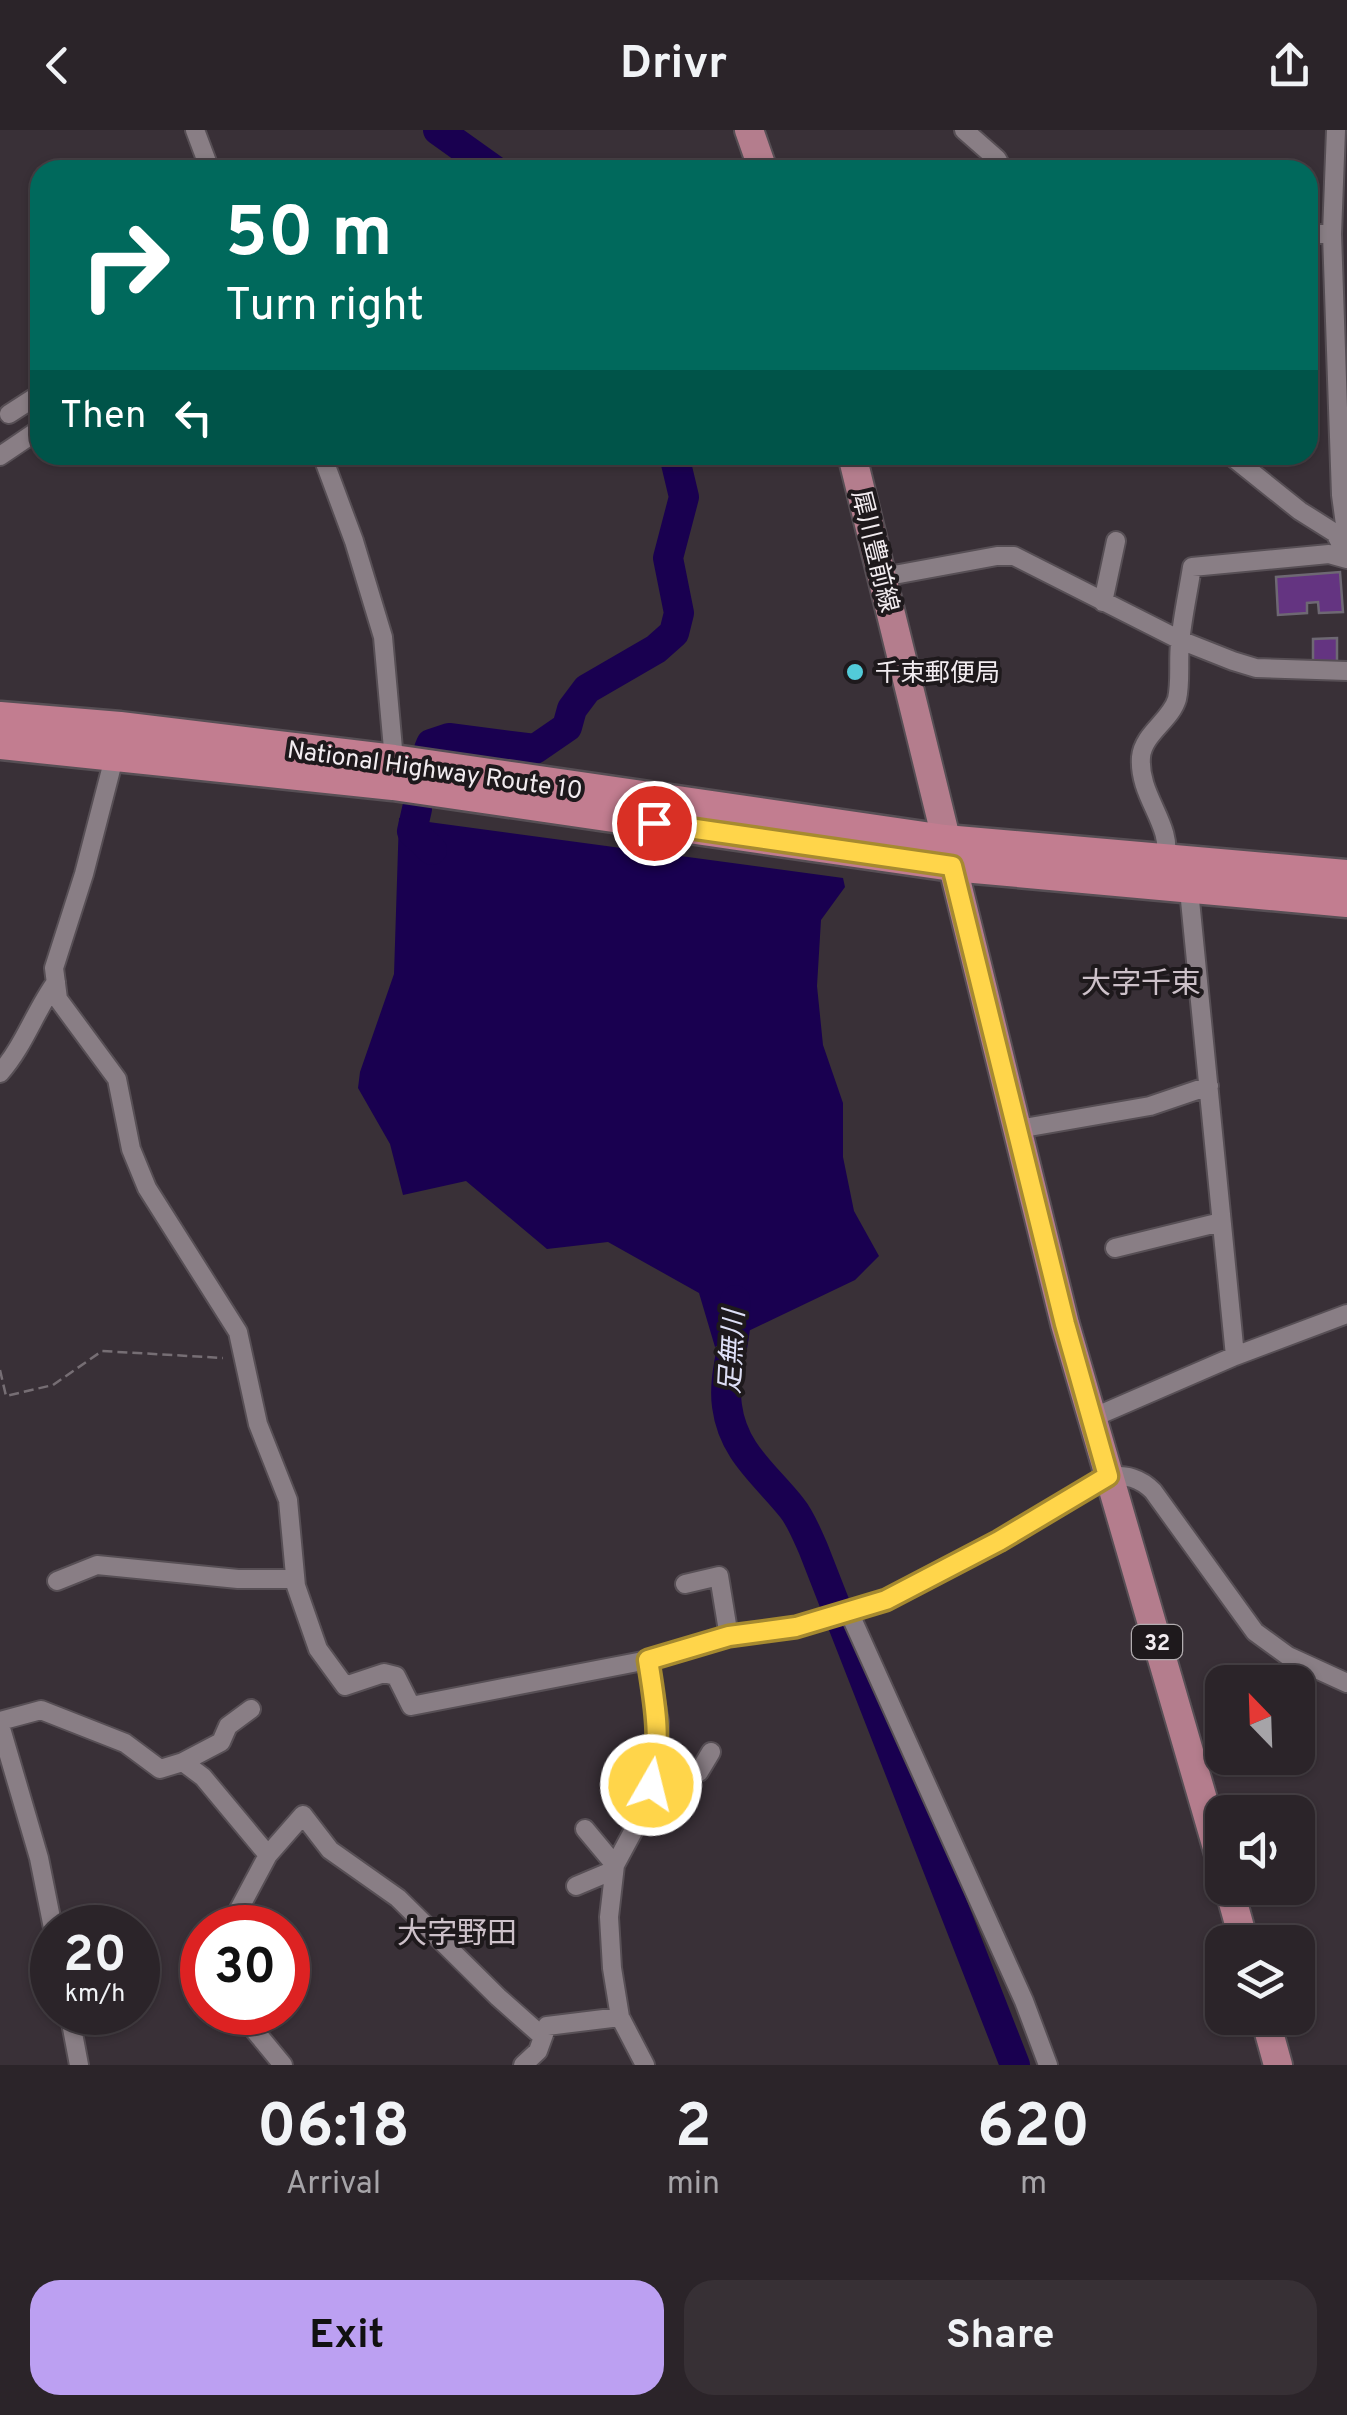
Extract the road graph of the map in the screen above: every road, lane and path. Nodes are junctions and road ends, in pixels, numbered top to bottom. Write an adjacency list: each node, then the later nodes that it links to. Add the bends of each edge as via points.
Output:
1 (195, 130): 5 (street)
2 (749, 130): 6 (main road)
3 (964, 130): 7 (street)
4 (1336, 130): 9 (street)
5 (206, 160)
6 (760, 160)
7 (999, 160)
8 (1318, 234): 9 (street)
9 (1332, 234): 17 (street)
10 (30, 399): 11 (street)
11 (3, 413)
12 (30, 436): 13 (street)
13 (0, 456)
14 (326, 465): 27 (street, via 383,637)
15 (855, 465): 20 (main road, 犀川豊前線 / 32)
16 (1242, 465): 19 (street, via 1335,532)
17 (1347, 539)
18 (1116, 541): 21 (street)
19 (1347, 557): 22 (street, via 1192,568)
20 (883, 577): 21 (street, via 1014,556); 28 (main road, 犀川豊前線 / 32)
21 (1104, 602): 22 (street)
22 (1180, 640): 23 (street, via 1256,668); 29 (street, via 1177,700 1142,750 1140,770 1166,832)
23 (1347, 672)
24 (0, 717): 27 (highway, National Highway Route 10)
25 (0, 744): 26 (highway, National Highway Route 10)
26 (114, 754): 28 (highway, National Highway Route 10); 33 (street, via 54,968)
27 (394, 760): 28 (highway, National Highway Route 10)
28 (948, 853): 29 (highway, National Highway Route 10); 31 (highway, National Highway Route 10); 36 (main road, 犀川豊前線 / 32)
29 (1165, 860): 30 (highway, National Highway Route 10); 31 (street)
30 (1347, 875)
31 (1189, 890): 32 (highway, National Highway Route 10); 35 (street)
32 (1347, 902)
33 (56, 982): 34 (street); 41 (street, via 58,999 117,1079 131,1149 147,1188 238,1332)
34 (0, 1073)
35 (1209, 1086): 36 (street, via 1150,1106); 37 (street)
36 (1018, 1129): 43 (main road, 犀川豊前線 / 32)
37 (1221, 1222): 38 (street); 40 (street)
38 (1115, 1248)
39 (1347, 1314): 40 (street)
40 (1235, 1356): 43 (street)
41 (244, 1360): 42 (path, via 102,1351 53,1384 6,1396); 45 (street, via 258,1424 288,1500)
42 (0, 1370)
43 (1092, 1418): 44 (main road, 犀川豊前線 / 32)
44 (1108, 1476): 48 (street, via 938,1573); 51 (street, via 1142,1481 1153,1491 1268,1644); 57 (main road, 犀川豊前線 / 32)
45 (295, 1580): 46 (street, via 98,1566); 50 (street, via 318,1648 345,1686 384,1673 396,1676 411,1706)
46 (57, 1581)
47 (685, 1584): 49 (street, via 719,1576)
48 (849, 1612): 49 (street); 73 (street)
49 (729, 1636): 50 (street)
50 (648, 1660): 55 (street)
51 (1347, 1682)
52 (250, 1709): 56 (street, via 228,1726 221,1742)
53 (0, 1723): 56 (street, via 41,1710 125,1743 160,1769); 62 (street)
54 (710, 1752): 55 (street, via 699,1772)
55 (658, 1758): 60 (street, via 644,1811)
56 (183, 1762): 59 (street)
57 (1205, 1807)
58 (585, 1829): 60 (street)
59 (268, 1855): 63 (street); 68 (street, via 302,1815 330,1850 398,1898)
60 (614, 1867): 61 (street); 64 (street, via 609,1917)
61 (576, 1886)
62 (48, 1905)
63 (241, 1905)
64 (620, 2017): 68 (street, via 547,2026); 72 (street)
65 (74, 2035): 69 (street)
66 (258, 2035): 70 (street)
67 (1270, 2035): 74 (main road)
68 (542, 2036): 71 (street)
69 (80, 2065)
70 (282, 2065)
71 (523, 2065)
72 (646, 2065)
73 (1048, 2065)
74 (1278, 2065)

